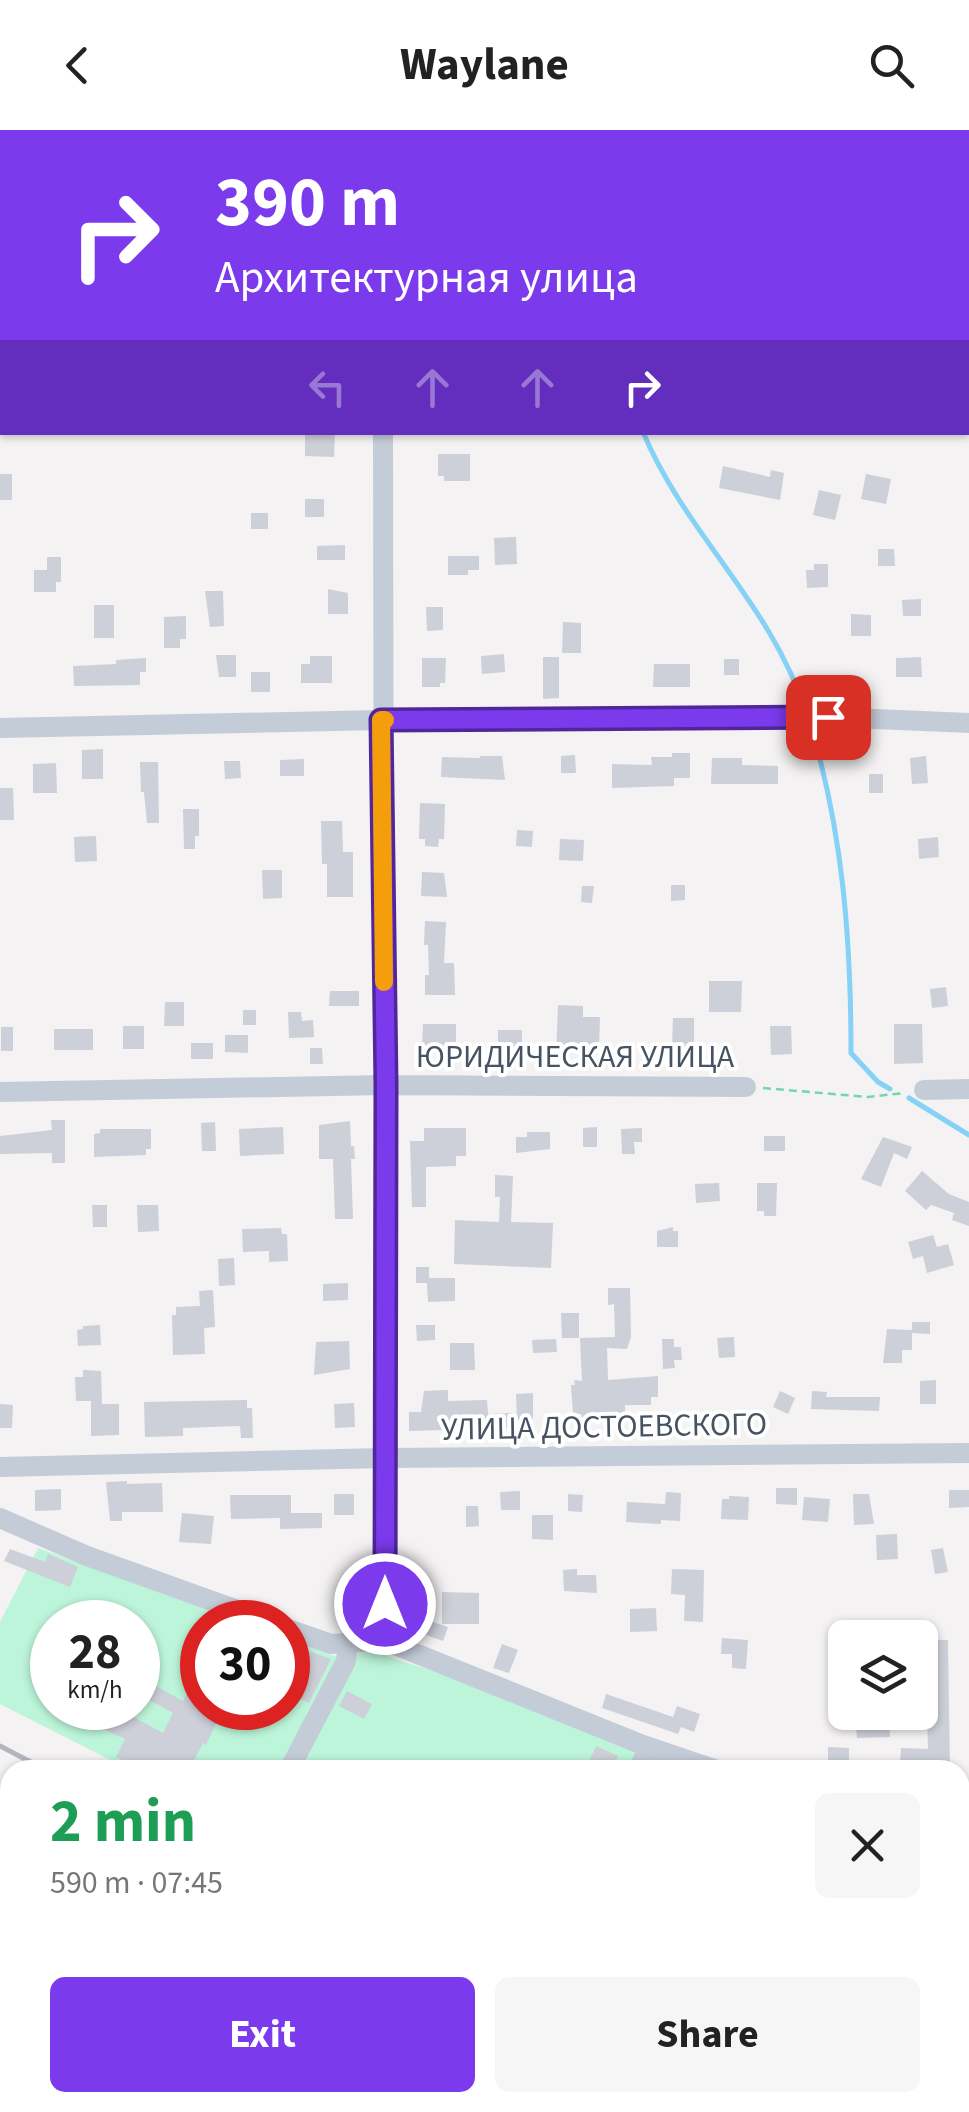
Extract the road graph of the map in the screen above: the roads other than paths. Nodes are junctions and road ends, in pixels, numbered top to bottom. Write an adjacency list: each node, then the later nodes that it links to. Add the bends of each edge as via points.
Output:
1 (383, 435): 2 (street)
2 (381, 720): 3 (street, via 828,717); 4 (street); 5 (street)
3 (969, 723)
4 (0, 728)
5 (386, 1085): 6 (street, ЮРИДИЧЕСКАЯ УЛИЦА); 9 (street, ЮРИДИЧЕСКАЯ УЛИЦА); 11 (street)
6 (746, 1086)
7 (969, 1089): 8 (street)
8 (924, 1090)
9 (0, 1092)
10 (969, 1453): 11 (street, УЛИЦА ДОСТОЕВСКОГО)
11 (385, 1458): 12 (street, УЛИЦА ДОСТОЕВСКОГО); 16 (street)
12 (0, 1467)
13 (0, 1518): 14 (street)
14 (210, 1600)
15 (310, 1636): 17 (street)
16 (385, 1641): 17 (street); 18 (street)
17 (348, 1643): 19 (street, via 346,1661)
18 (649, 1747): 20 (street); 21 (street)
19 (294, 1760)
20 (643, 1760)
21 (687, 1760)

